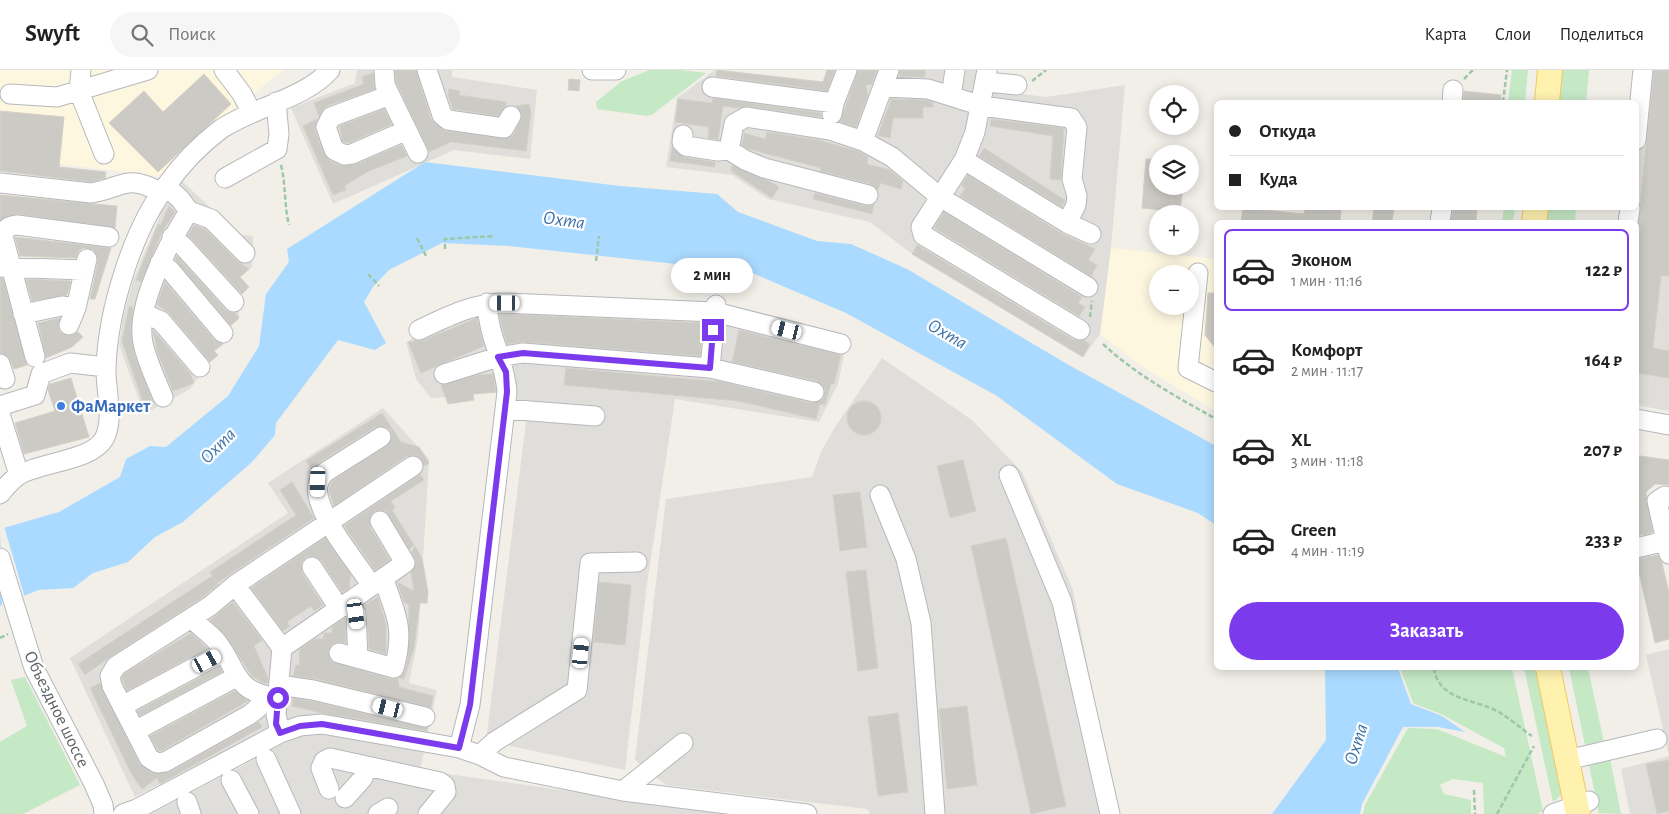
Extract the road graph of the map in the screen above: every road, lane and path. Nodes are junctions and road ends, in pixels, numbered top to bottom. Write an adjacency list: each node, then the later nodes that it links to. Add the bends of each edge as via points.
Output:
1 (81, 70): 19 (street)
2 (148, 70): 19 (street)
3 (224, 70): 30 (street)
4 (330, 70): 26 (street, via 311,86)
5 (384, 70): 21 (street, via 385,85)
6 (427, 70): 31 (street, via 442,114 448,120 504,128)
7 (592, 70): 8 (street)
8 (616, 70)
9 (847, 70): 27 (street)
10 (954, 70): 22 (street)
11 (1507, 70): 23 (path)
12 (1535, 70): 24 (main road)
13 (1550, 70): 25 (main road)
14 (1643, 70): 29 (street)
15 (986, 76): 17 (street); 28 (street)
16 (886, 78): 22 (street); 35 (street)
17 (1017, 85)
18 (712, 87): 27 (street)
19 (79, 91): 20 (street, via 56,97); 39 (street)
20 (10, 94)
21 (390, 95): 32 (street); 32 (street, via 331,117 326,127 334,150 344,155 352,154)
22 (951, 96): 28 (street)
23 (1503, 100)
24 (1532, 100)
25 (1547, 100)
26 (276, 102): 30 (street); 36 (street)
27 (834, 103): 33 (street)
28 (982, 106): 40 (street, via 976,132); 47 (street, via 1071,118 1077,126 1072,179 1077,196)
29 (1639, 110)
30 (252, 113): 43 (street, via 221,130 194,154)
31 (511, 116)
32 (407, 130): 38 (street)
33 (830, 130): 35 (street); 37 (street, via 746,118 734,124)
34 (683, 135): 37 (street, via 682,142 686,146)
35 (863, 141): 45 (street, via 892,157)
36 (277, 149): 41 (street); 48 (path, via 286,187 284,207)
37 (729, 150): 44 (street, via 764,168)
38 (418, 153)
39 (104, 154)
40 (964, 160): 45 (street); 47 (street)
41 (225, 178)
42 (0, 183): 43 (street, via 91,193 135,181)
43 (164, 189): 46 (street, via 180,198); 77 (street, via 139,234 122,284)
44 (868, 194)
45 (940, 197): 63 (street); 71 (street, via 921,227 923,235)
46 (189, 211): 53 (street); 56 (street, via 211,219)
47 (1067, 223): 49 (street)
48 (289, 225)
49 (1091, 234)
50 (495, 236): 55 (path, via 444,239)
51 (599, 236): 58 (path)
52 (109, 237): 60 (street, via 10,226 4,230 3,236)
53 (172, 238): 59 (street); 64 (street)
54 (417, 238): 57 (path)
55 (445, 249)
56 (245, 253)
57 (426, 256)
58 (596, 261)
59 (160, 263): 68 (street); 72 (street, via 170,270)
60 (5, 267): 67 (street); 67 (street, via 86,264 72,317 62,306)
61 (368, 274): 62 (path)
62 (379, 286)
63 (1088, 287): 71 (path, via 1092,300 1089,324)
64 (234, 302)
65 (487, 303): 66 (street); 70 (street, via 468,307); 76 (street, via 488,321)
66 (715, 308): 73 (street); 79 (street)
67 (23, 314): 75 (street)
68 (145, 314): 78 (street, via 161,321); 83 (street, via 142,342)
69 (1194, 315): 81 (street, via 1188,368)
70 (419, 330)
71 (1080, 330)
72 (223, 333)
73 (842, 344)
74 (1103, 344): 88 (path, via 1117,358 1166,391)
75 (35, 356)
76 (498, 357): 79 (street, via 523,353); 80 (street); 85 (street, via 506,372)
77 (106, 367): 84 (street, via 70,363 41,374 35,395); 93 (street, via 108,420 104,437 96,448)
78 (200, 367)
79 (710, 368): 82 (street)
80 (444, 374)
81 (1214, 381)
82 (814, 392)
83 (163, 397)
84 (0, 406)
85 (505, 409): 87 (street); 126 (street, via 470,705)
86 (0, 414): 93 (street)
87 (595, 416)
88 (1214, 418)
89 (1639, 420): 90 (street)
90 (1669, 425)
91 (381, 437): 98 (street, via 324,473 318,482 318,495)
92 (413, 466): 98 (street)
93 (19, 475): 95 (street)
94 (1009, 475): 142 (street, via 1062,602)
95 (0, 494)
96 (880, 495): 141 (street, via 906,559 921,623)
97 (1669, 497): 100 (street, via 1664,496 1657,501)
98 (328, 521): 105 (street); 106 (street)
99 (380, 521): 105 (street, via 405,563)
100 (1668, 547): 101 (street)
101 (1639, 548)
102 (0, 558): 135 (street, Объездное шоссе, via 34,668 94,784)
103 (637, 562): 127 (street, via 590,563 577,690 494,742)
104 (312, 567): 107 (street)
105 (377, 582): 107 (street); 112 (street, via 398,618 401,635 394,668)
106 (235, 585): 108 (street); 109 (street)
107 (344, 605): 109 (street); 112 (street, via 356,614)
108 (192, 618): 110 (street); 118 (street, via 116,666 110,676)
109 (282, 648): 117 (street)
110 (224, 652): 116 (street); 118 (street)
111 (339, 653): 112 (street)
112 (358, 658)
113 (1434, 670): 122 (path, via 1435,676 1450,694 1497,711)
114 (1549, 670): 128 (main road)
115 (1562, 670): 128 (main road)
116 (236, 677): 117 (street, via 244,686); 120 (street)
117 (273, 693): 119 (street, via 313,690); 120 (street, via 249,715 165,762 157,763 149,758); 121 (street)
118 (122, 706): 120 (street)
119 (425, 717)
120 (135, 731)
121 (280, 733): 126 (street, via 300,726 322,724); 136 (street)
122 (1532, 736)
123 (1657, 739): 128 (street)
124 (683, 743): 133 (street)
125 (1534, 746): 144 (path)
126 (459, 748): 127 (street)
127 (480, 755): 133 (street, via 504,767)
128 (1573, 758): 134 (main road)
129 (266, 759): 138 (street)
130 (366, 766): 130 (street, via 330,758 321,768 322,775 337,794 358,786); 139 (street, via 440,782 446,792)
131 (231, 780): 137 (street)
132 (1474, 790): 143 (path)
133 (623, 791): 140 (street)
134 (1584, 809): 145 (street)
135 (104, 814)
136 (122, 814)
137 (249, 814)
138 (291, 814)
139 (428, 814)
140 (807, 814)
141 (935, 814)
142 (1110, 814)
143 (1476, 814)
144 (1497, 814)
145 (1553, 814)

